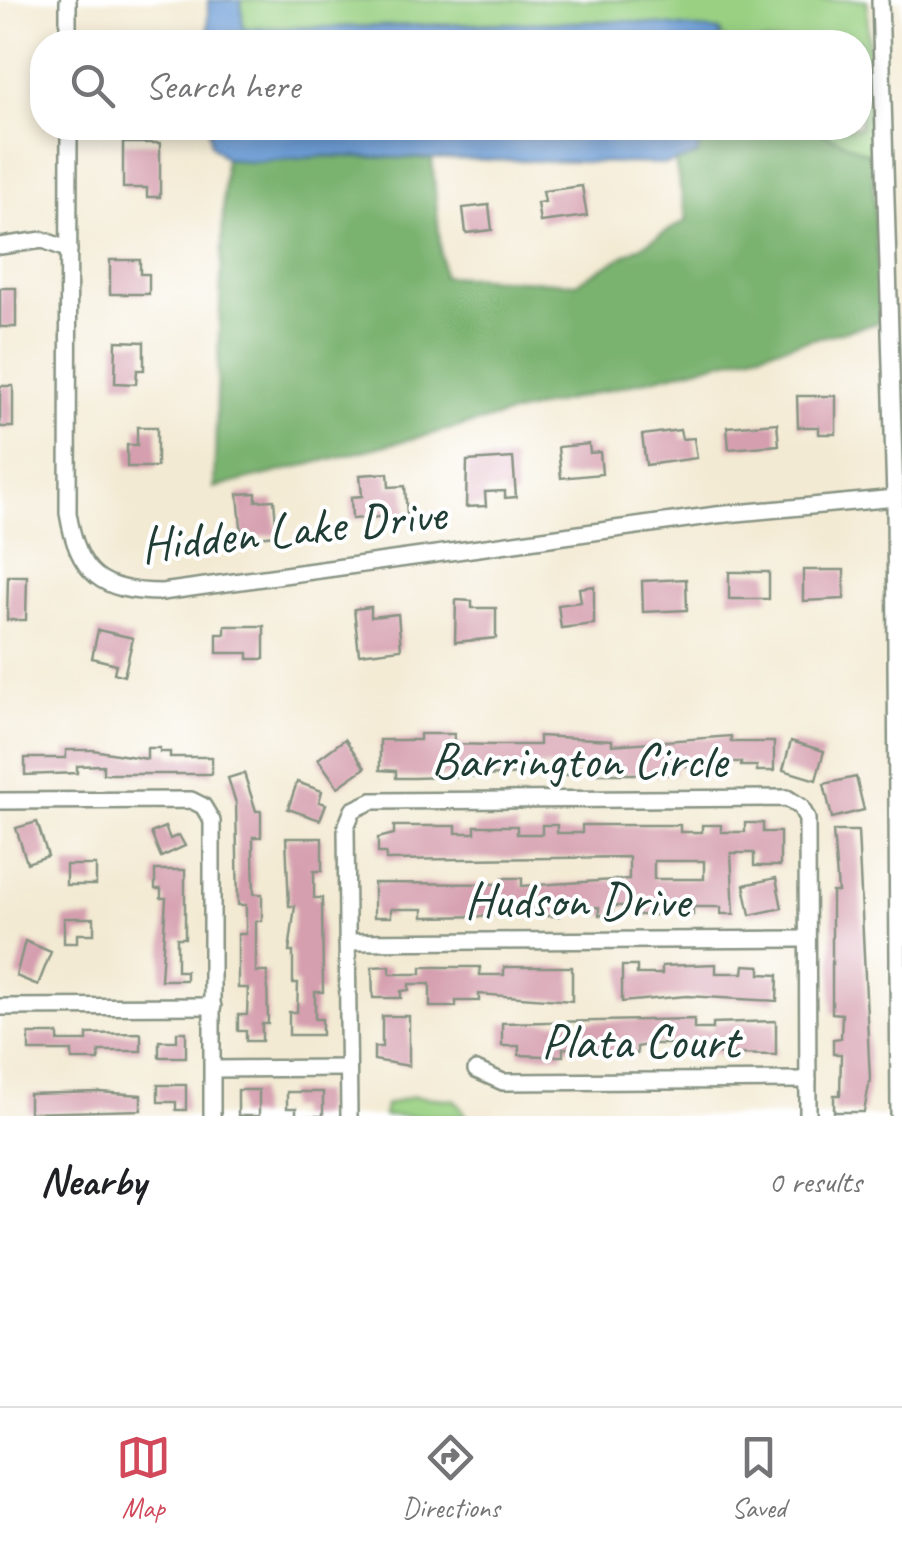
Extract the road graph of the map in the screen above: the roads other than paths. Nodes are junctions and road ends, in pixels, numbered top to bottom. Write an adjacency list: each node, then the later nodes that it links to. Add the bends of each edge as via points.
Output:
1 (68, 0): 3 (street)
2 (880, 0): 7 (street)
3 (68, 30)
4 (69, 140): 6 (street, Hidden Lake Drive)
5 (0, 246): 6 (street, via 43,240)
6 (69, 250): 8 (street, Hidden Lake Drive, via 72,540 101,582 128,592)
7 (897, 343): 8 (street)
8 (896, 498): 9 (street)
9 (899, 608): 10 (street)
10 (900, 714): 23 (street)
11 (0, 801): 14 (street, via 192,800 203,806 212,821)
12 (807, 939): 13 (street, Hudson Drive); 13 (street, Barrington Circle, via 807,819 786,798 767,798 372,801 353,810 346,827); 19 (street, Barrington Circle)
13 (347, 942): 17 (street, Barrington Circle)
14 (213, 1006): 15 (street); 16 (street)
15 (0, 1008)
16 (213, 1068): 17 (street); 20 (street)
17 (348, 1068): 21 (street, Barrington Circle)
18 (476, 1070): 19 (street, Plata Court, via 503,1082)
19 (808, 1080): 22 (street, Barrington Circle)
20 (212, 1116)
21 (349, 1116)
22 (808, 1116)
23 (899, 1116)

